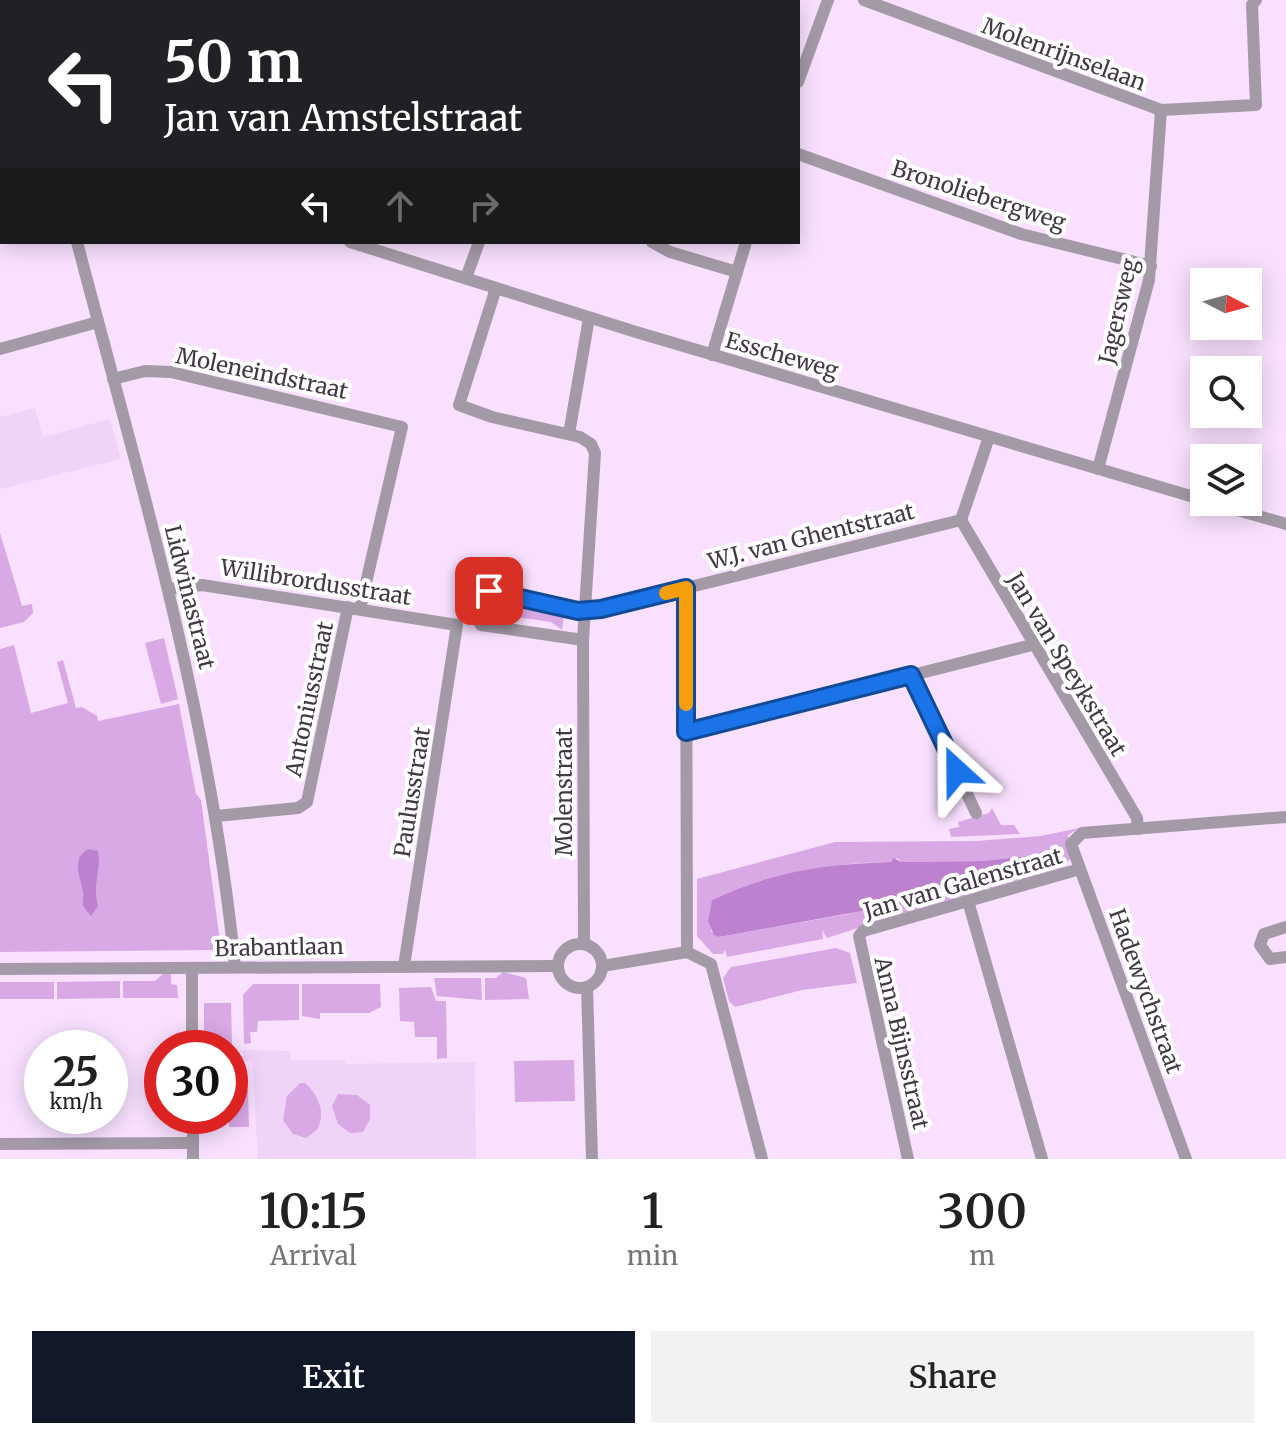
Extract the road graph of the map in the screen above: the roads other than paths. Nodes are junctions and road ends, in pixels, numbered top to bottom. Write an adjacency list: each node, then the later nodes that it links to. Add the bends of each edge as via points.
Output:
1 (828, 0): 4 (street)
2 (864, 0): 5 (street, Molenrijnselaan)
3 (1256, 0): 5 (street, Molenrijnselaan, via 1256,105)
4 (800, 77)
5 (1161, 110): 12 (street, Jagersweg)
6 (800, 155): 12 (street, Bronoliebergweg, via 1021,234)
7 (78, 244): 17 (street, Lidwinastraat)
8 (356, 244): 14 (street, Esscheweg)
9 (478, 244): 14 (street)
10 (659, 244): 13 (street)
11 (745, 244): 13 (street)
12 (1151, 266): 23 (street, Jagersweg)
13 (737, 272): 19 (street)
14 (466, 278): 15 (street, Esscheweg)
15 (496, 288): 16 (street, Esscheweg); 21 (street, via 459,405)
16 (589, 318): 19 (street, Esscheweg); 21 (street)
17 (98, 322): 18 (street); 20 (street, Lidwinastraat)
18 (0, 349)
19 (712, 355): 22 (street, Esscheweg)
20 (113, 379): 29 (street, Lidwinastraat); 30 (street, Moleneindstraat, via 145,371 171,372 402,427)
21 (569, 434): 31 (street, Molenstraat, via 591,444 595,453)
22 (989, 437): 23 (street, Esscheweg); 26 (street)
23 (1098, 469): 24 (street, Esscheweg)
24 (1190, 496)
25 (1258, 516): 27 (street)
26 (961, 520): 28 (street, W.J. van Ghentstraat); 34 (street, Jan van Speykstraat)
27 (1286, 524)
28 (686, 588): 31 (street, W.J. van Ghentstraat); 36 (street)
29 (169, 589): 30 (street, Willibrordusstraat, via 202,585); 38 (street, Lidwinastraat)
30 (354, 608): 32 (street, Willibrordusstraat); 38 (street, Antoniusstraat, via 307,802 298,808)
31 (585, 610): 33 (street, Molenstraat); 33 (street, via 489,591 475,605 481,625)
32 (457, 625): 49 (street, Paulusstraat)
33 (583, 640): 46 (street, Molenstraat)
34 (1032, 645): 35 (street); 40 (street, Jan van Speykstraat, via 1137,818)
35 (911, 675): 36 (street); 37 (street)
36 (686, 732): 47 (street)
37 (976, 813)
38 (216, 816): 52 (street, Lidwinastraat)
39 (1286, 817): 40 (street, Jan van Galenstraat)
40 (1138, 829): 41 (street, Jan van Galenstraat)
41 (1075, 836): 42 (street, Hadewychstraat, via 1071,844)
42 (1080, 869): 43 (street, Jan van Galenstraat); 65 (street, Hadewychstraat)
43 (968, 901): 45 (street, Jan van Galenstraat); 64 (street)
44 (1286, 927): 48 (street, via 1264,934 1260,945 1270,959)
45 (859, 936): 63 (street, Anna Bijnsstraat)
46 (584, 944): 50 (street, via 565,949); 51 (street, via 596,951)
47 (687, 952): 51 (street); 62 (street, via 711,964)
48 (1286, 957)
49 (404, 966): 50 (street, Brabantlaan); 52 (street, Brabantlaan)
50 (558, 966): 55 (street, via 564,981)
51 (602, 966): 55 (street)
52 (235, 967): 53 (street, Brabantlaan)
53 (192, 968): 54 (street, Brabantlaan); 56 (street)
54 (0, 969)
55 (587, 987): 61 (street)
56 (192, 1030)
57 (193, 1134): 58 (street)
58 (193, 1143): 59 (street); 60 (street)
59 (0, 1144)
60 (193, 1159)
61 (592, 1159)
62 (762, 1159)
63 (908, 1159)
64 (1042, 1159)
65 (1186, 1159)

